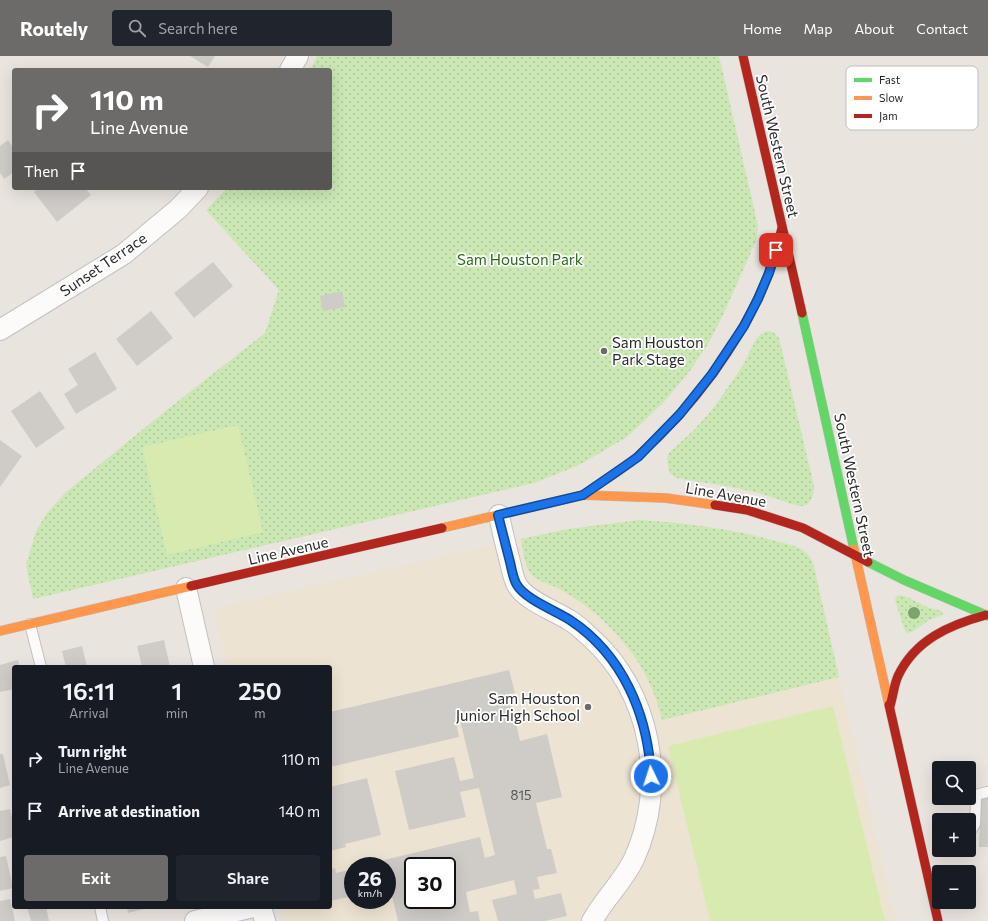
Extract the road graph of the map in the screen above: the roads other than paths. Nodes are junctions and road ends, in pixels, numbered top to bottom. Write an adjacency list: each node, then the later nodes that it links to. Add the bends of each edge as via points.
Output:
1 (298, 56): 3 (street)
2 (743, 56): 5 (main road, South Western Street)
3 (291, 68)
4 (196, 190): 6 (street, Sunset Terrace, via 178,209 124,254)
5 (783, 227): 7 (main road, Line Avenue, via 758,299 744,326 712,374 680,414 638,457); 9 (main road, South Western Street)
6 (0, 330)
7 (583, 495): 8 (main road, Line Avenue); 9 (main road, Line Avenue, via 666,498 747,510 793,524)
8 (498, 515): 10 (main road, Line Avenue); 25 (street, via 517,585 526,595 571,621 600,647 624,678 637,703 645,729 651,776 647,819 634,859)
9 (856, 554): 11 (main road, Line Avenue, via 904,580); 16 (main road, South Western Street)
10 (186, 588): 12 (main road, Line Avenue); 15 (street)
11 (987, 615): 16 (main road, via 959,622 935,634 915,650 898,677)
12 (30, 624): 13 (main road, Line Avenue); 14 (lane)
13 (0, 631)
14 (40, 665)
15 (204, 665)
16 (890, 709): 26 (main road, South Western Street)
17 (988, 792): 18 (lane, via 976,797)
18 (975, 813)
19 (100, 909): 22 (lane)
20 (245, 909): 23 (street)
21 (261, 909): 24 (street)
22 (103, 921)
23 (195, 921)
24 (264, 921)
25 (592, 921)
26 (939, 921)

